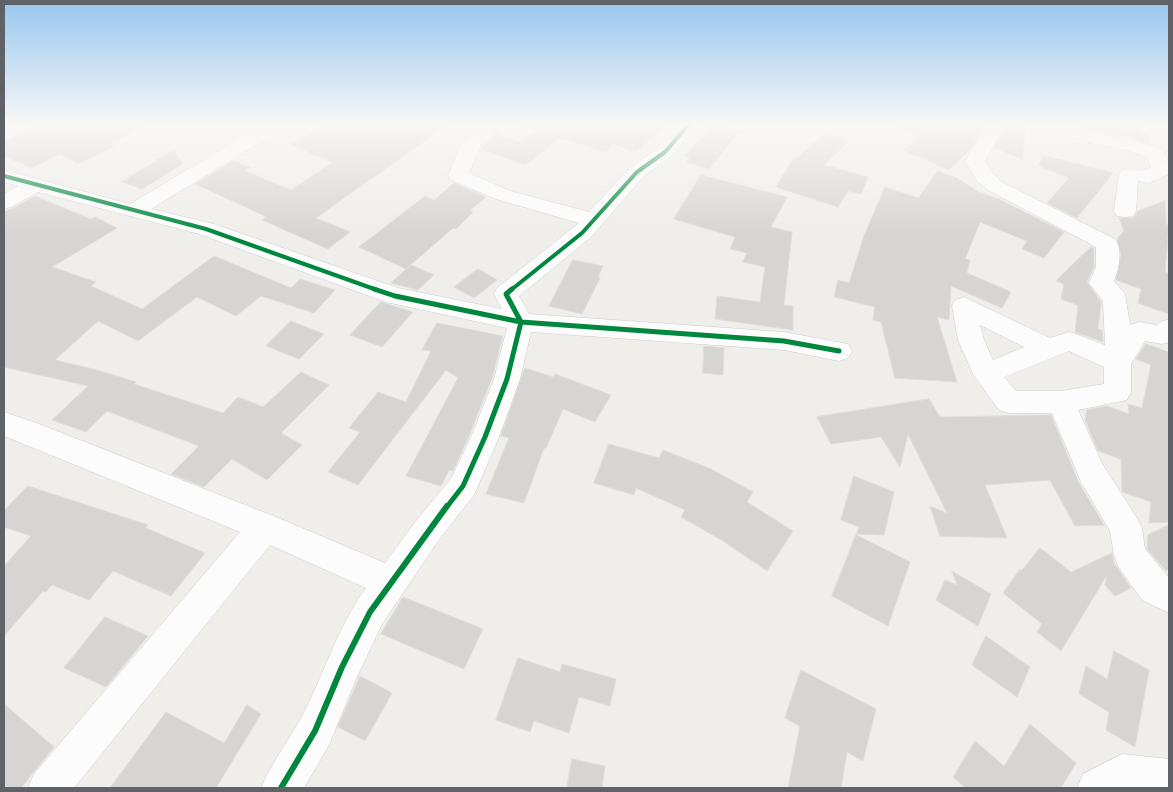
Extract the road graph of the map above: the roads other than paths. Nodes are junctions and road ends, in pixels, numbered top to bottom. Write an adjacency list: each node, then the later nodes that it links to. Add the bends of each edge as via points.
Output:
1 (218, 160): 9 (street)
2 (465, 160): 11 (street, via 458,176 503,195)
3 (654, 160): 11 (street, via 637,172)
4 (976, 160): 16 (street, via 984,177 995,186 1107,244 1108,266 1101,283 1114,295)
5 (1158, 160): 10 (street, via 1162,170 1149,177 1129,174)
6 (4, 176): 7 (street)
7 (36, 184): 8 (street); 9 (street)
8 (4, 203)
9 (133, 211): 12 (street, via 206,229 395,296)
10 (1125, 211)
11 (593, 220): 12 (street, via 582,233 506,294)
12 (521, 322): 15 (street, via 784,341); 21 (street, via 506,379 463,486)
13 (1169, 328): 16 (street, via 1162,335 1139,331)
14 (1048, 348): 16 (street, via 1070,341); 17 (street); 17 (street, via 964,306 971,340)
15 (839, 351)
16 (1118, 362): 18 (street, via 1117,392)
17 (986, 374): 18 (street, via 1009,402)
18 (1061, 402): 22 (street, via 1092,473 1126,528 1130,555 1154,588)
19 (4, 424): 20 (street)
20 (264, 527): 21 (street); 24 (street)
21 (391, 582): 25 (street, via 370,612 315,731)
22 (1169, 596)
23 (1169, 779): 26 (street, via 1122,774)
24 (48, 788)
25 (281, 788)
26 (1097, 788)

